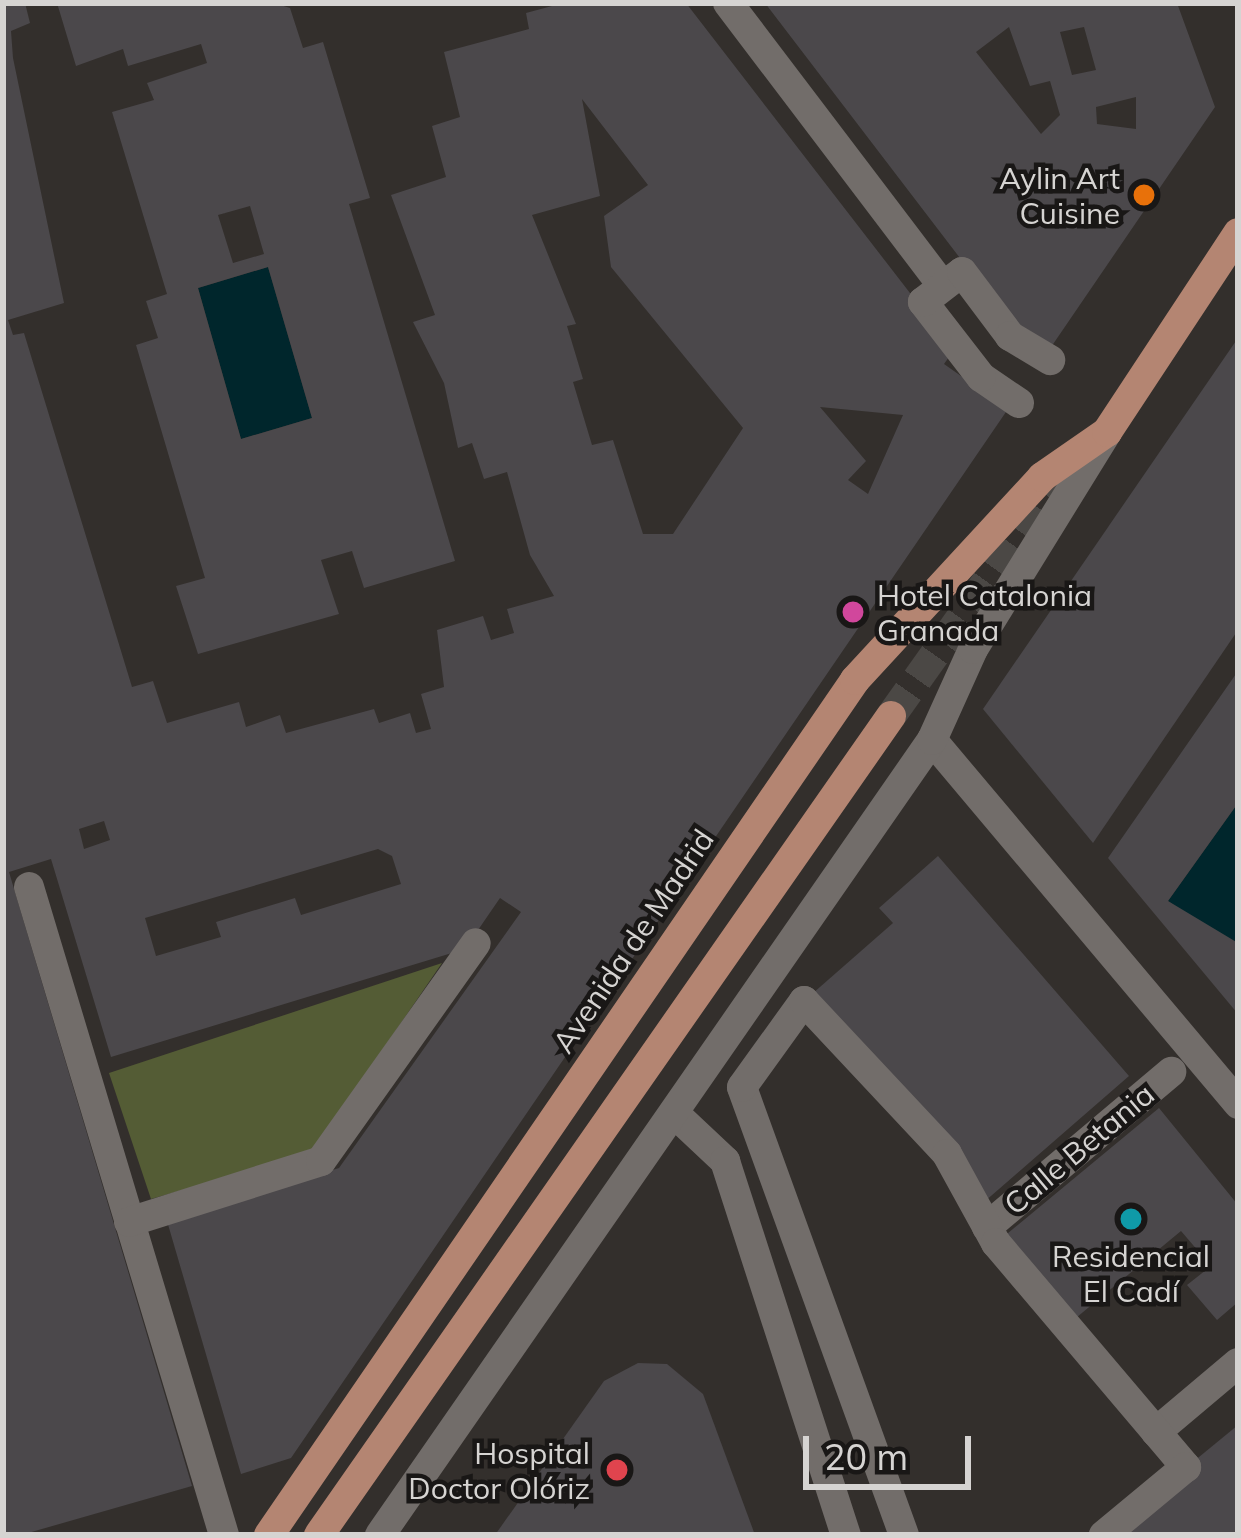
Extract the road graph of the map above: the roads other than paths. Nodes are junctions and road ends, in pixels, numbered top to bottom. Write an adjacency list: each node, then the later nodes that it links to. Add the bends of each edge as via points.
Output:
1 (728, 3): 3 (street)
2 (1238, 233): 6 (main road, Avenida de Madrid)
3 (943, 286): 4 (street, via 962,272 1010,336); 5 (street, via 923,302 980,376)
4 (1050, 360)
5 (1019, 403)
6 (1107, 432): 8 (street, Avenida de Madrid, via 973,649); 19 (main road, Avenida de Madrid, via 1042,477 855,680)
7 (891, 716): 20 (main road)
8 (932, 740): 12 (street); 13 (street, Avenida de Madrid)
9 (29, 887): 14 (street)
10 (476, 943): 14 (street, via 321,1161)
11 (1171, 1072): 15 (street, Calle Betania)
12 (1238, 1104)
13 (675, 1114): 21 (street, Avenida de Madrid); 22 (street, via 725,1160)
14 (129, 1222): 18 (street)
15 (987, 1227): 17 (street); 23 (street, via 947,1154 804,1001 742,1087)
16 (1238, 1363): 17 (street)
17 (1156, 1432): 24 (street, via 1186,1467)
18 (224, 1535)
19 (269, 1535)
20 (319, 1535)
21 (380, 1535)
22 (847, 1535)
23 (904, 1535)
24 (1104, 1535)

